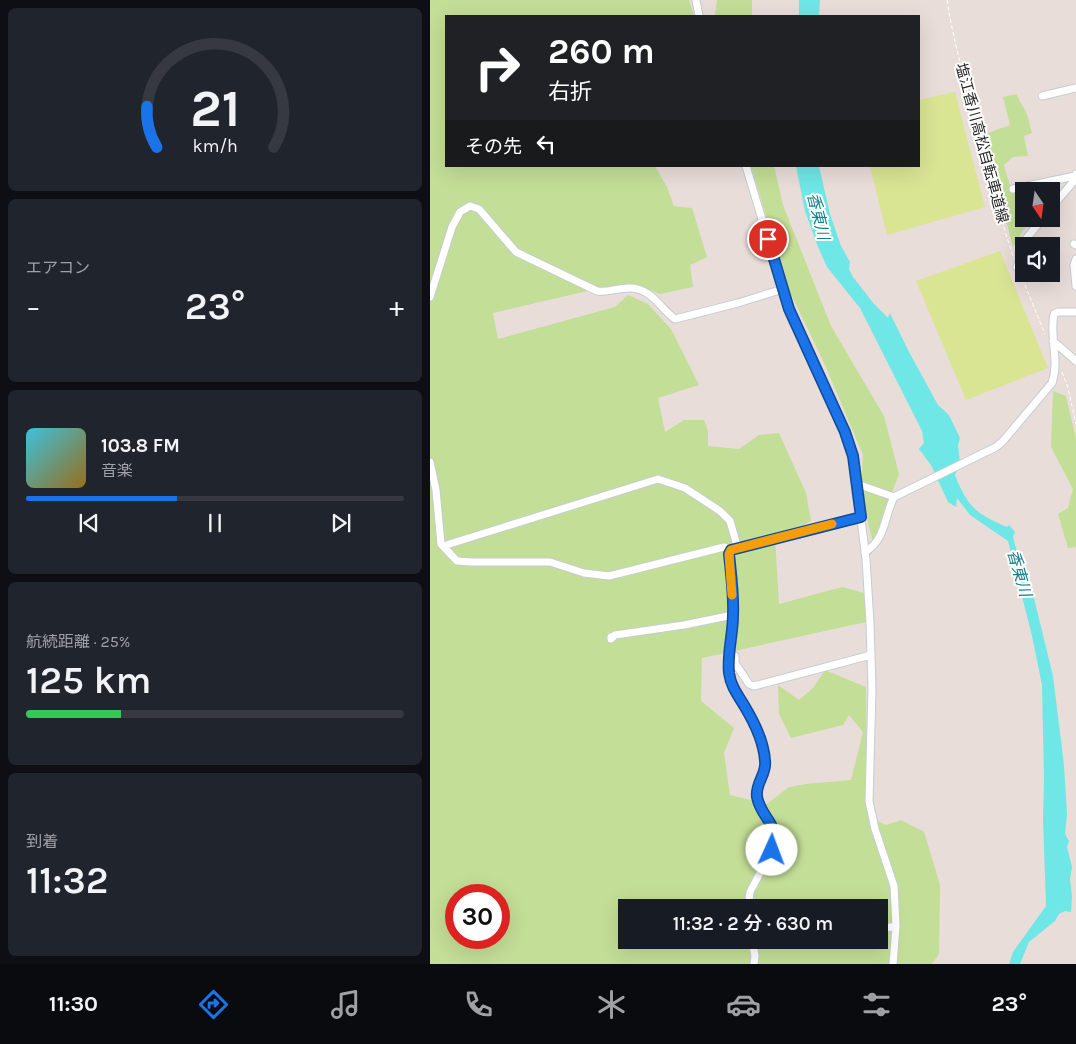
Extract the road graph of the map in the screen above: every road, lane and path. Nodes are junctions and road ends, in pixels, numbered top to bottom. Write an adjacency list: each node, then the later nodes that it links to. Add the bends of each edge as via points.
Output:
1 (696, 0): 3 (street)
2 (947, 0): 11 (path, 塩江香川高松自転車道線, via 997,206)
3 (699, 15)
4 (1076, 88): 5 (street)
5 (1042, 96)
6 (746, 167): 14 (street)
7 (1076, 175): 8 (street); 9 (street)
8 (1013, 189)
9 (1060, 197)
10 (1076, 259): 13 (street)
11 (1015, 261)
12 (1024, 282): 17 (path, 塩江香川高松自転車道線)
13 (1076, 286)
14 (783, 289): 15 (street, via 675,319 650,294 640,289 596,291 516,252 479,209 470,206 460,212 452,227); 22 (street, via 845,432 853,456)
15 (430, 297)
16 (1076, 312): 17 (street, via 1054,314)
17 (1050, 340): 18 (street); 19 (street)
18 (1055, 356): 20 (path, via 1068,388); 23 (street, via 1055,371 1049,387 1003,441)
19 (1076, 361)
20 (1076, 424)
21 (430, 462): 25 (street)
22 (856, 484): 23 (street); 24 (street)
23 (894, 497): 27 (street, via 882,534)
24 (861, 517): 26 (street); 27 (street)
25 (443, 546): 26 (street, via 457,561 550,562 584,573 609,576 724,547); 26 (street, via 658,479 685,488 720,511 730,521)
26 (735, 550): 28 (street, via 729,554)
27 (865, 552): 31 (street)
28 (734, 615): 29 (street); 30 (street)
29 (611, 637)
30 (730, 655): 31 (street, via 735,656 735,663 749,684 754,686); 32 (street, via 731,684 758,734 766,761 757,797 775,837)
31 (871, 655): 33 (street, via 869,801 894,886)
32 (749, 899)
33 (896, 926): 34 (street); 37 (street)
34 (888, 928)
35 (753, 949): 36 (street)
36 (754, 964)
37 (893, 964)

